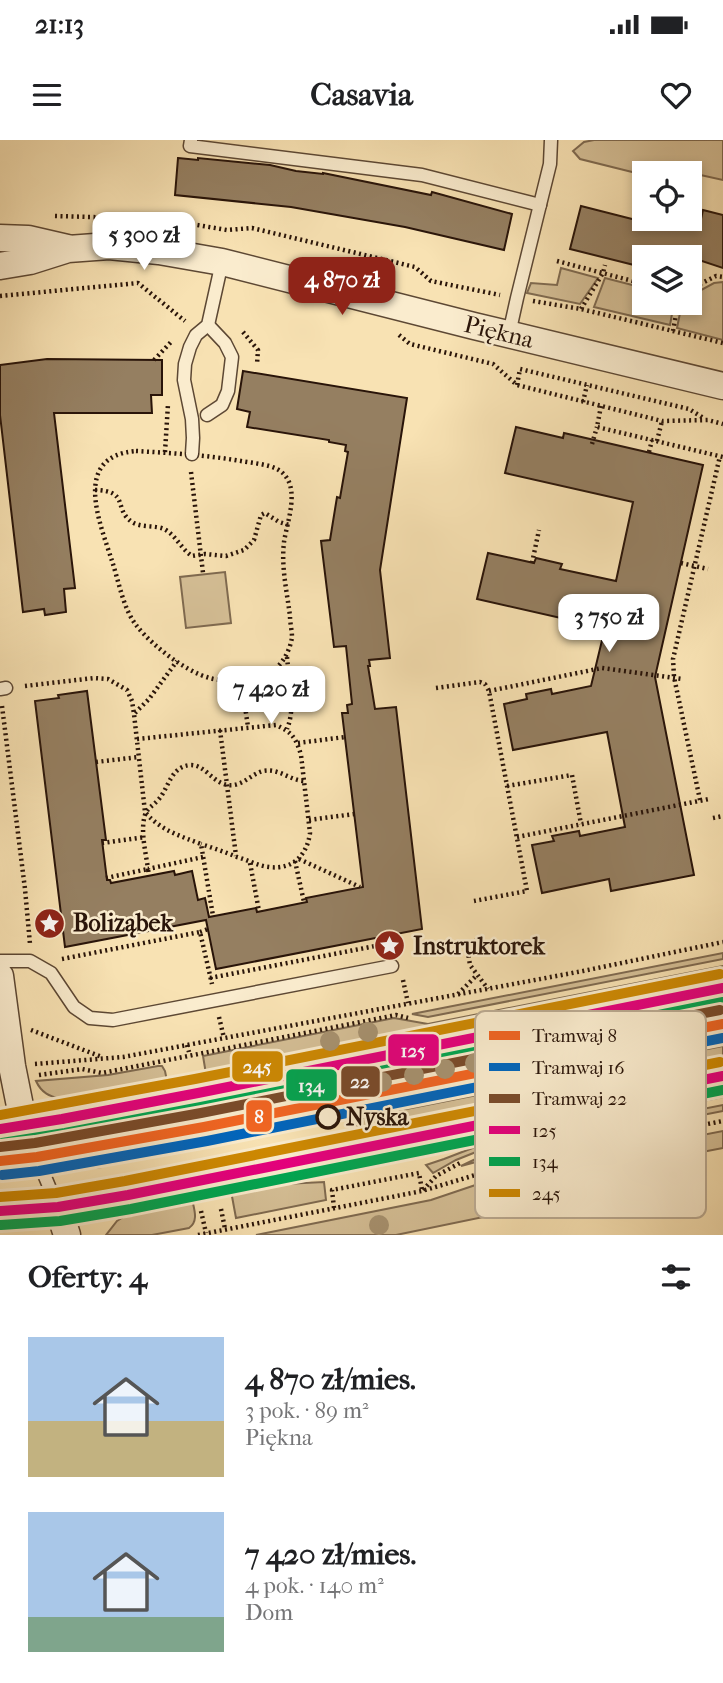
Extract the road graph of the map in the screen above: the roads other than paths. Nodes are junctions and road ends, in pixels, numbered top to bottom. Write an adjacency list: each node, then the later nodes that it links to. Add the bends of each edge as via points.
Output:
1 (191, 140): 3 (lane, via 190,145 422,175)
2 (551, 140): 3 (lane, via 551,164)
3 (540, 205): 9 (lane)
4 (0, 238): 5 (street, Piękna)
5 (68, 249): 6 (street, Piękna, via 143,248); 7 (street, Piękna)
6 (222, 262): 8 (lane); 9 (street, Piękna)
7 (0, 266)
8 (208, 326): 11 (lane, via 232,357 222,405); 12 (lane, via 197,335 185,363)
9 (509, 334): 10 (street, Piękna)
10 (723, 386)
11 (207, 415)
12 (192, 454)
13 (0, 961): 14 (lane, via 30,961 51,973 74,1007 90,1018 113,1020)
14 (392, 966)
15 (0, 976): 20 (street, via 25,1069)
16 (723, 988): 17 (main road)
17 (608, 1011)
18 (475, 1038): 20 (main road)
19 (475, 1126): 22 (main road, via 128,1195)
20 (12, 1127): 22 (lane)
21 (0, 1211): 22 (main road)
22 (62, 1221)

